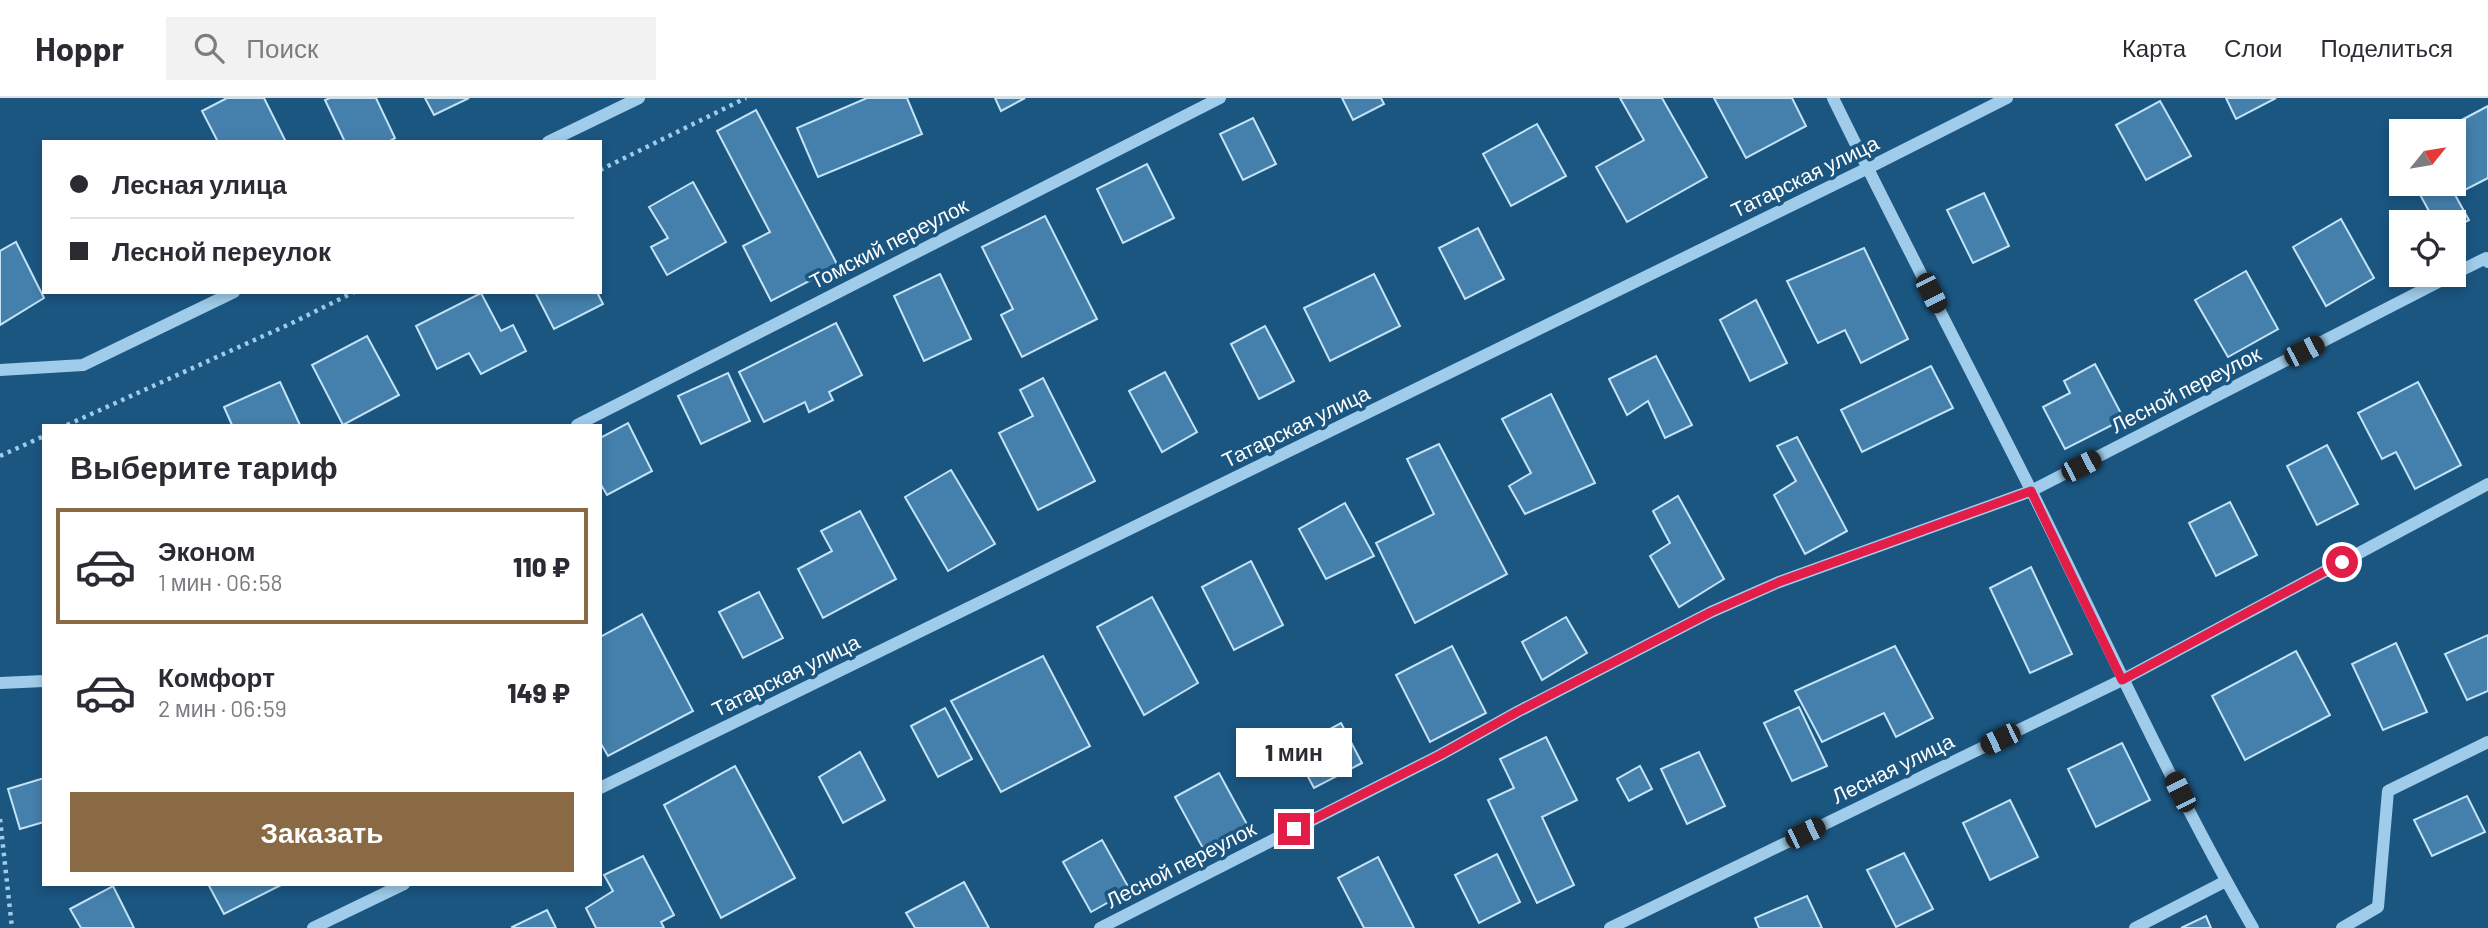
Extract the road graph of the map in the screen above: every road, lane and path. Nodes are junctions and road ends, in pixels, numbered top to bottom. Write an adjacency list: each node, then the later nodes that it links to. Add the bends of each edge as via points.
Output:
1 (639, 98): 6 (street)
2 (746, 98): 7 (path)
3 (1220, 98): 16 (street, Томский переулок)
4 (1833, 98): 8 (street)
5 (2007, 98): 8 (street, Татарская улица)
6 (552, 140)
7 (602, 169)
8 (1868, 169): 20 (street); 25 (street, Татарская улица)
9 (2488, 262): 10 (street, Лесной переулок, via 2486,258)
10 (2466, 268)
11 (2428, 287): 20 (street, Лесной переулок)
12 (230, 294): 14 (street, via 83,365)
13 (350, 294): 15 (path)
14 (0, 370)
15 (69, 424)
16 (579, 424)
17 (42, 437): 18 (path)
18 (0, 456)
19 (2488, 484): 21 (street, Лесная улица)
20 (2031, 491): 21 (street); 31 (street, Лесной переулок, via 1779,582 1711,612)
21 (2122, 680): 27 (street); 32 (street, Лесная улица)
22 (42, 681): 23 (street)
23 (0, 682)
24 (2488, 742): 35 (street, via 2388,790 2378,907)
25 (602, 787)
26 (0, 819): 29 (path)
27 (2226, 881): 33 (street); 34 (street)
28 (400, 886): 30 (street)
29 (12, 928)
30 (313, 928)
31 (1100, 928)
32 (1610, 928)
33 (2135, 928)
34 (2253, 928)
35 (2342, 928)

